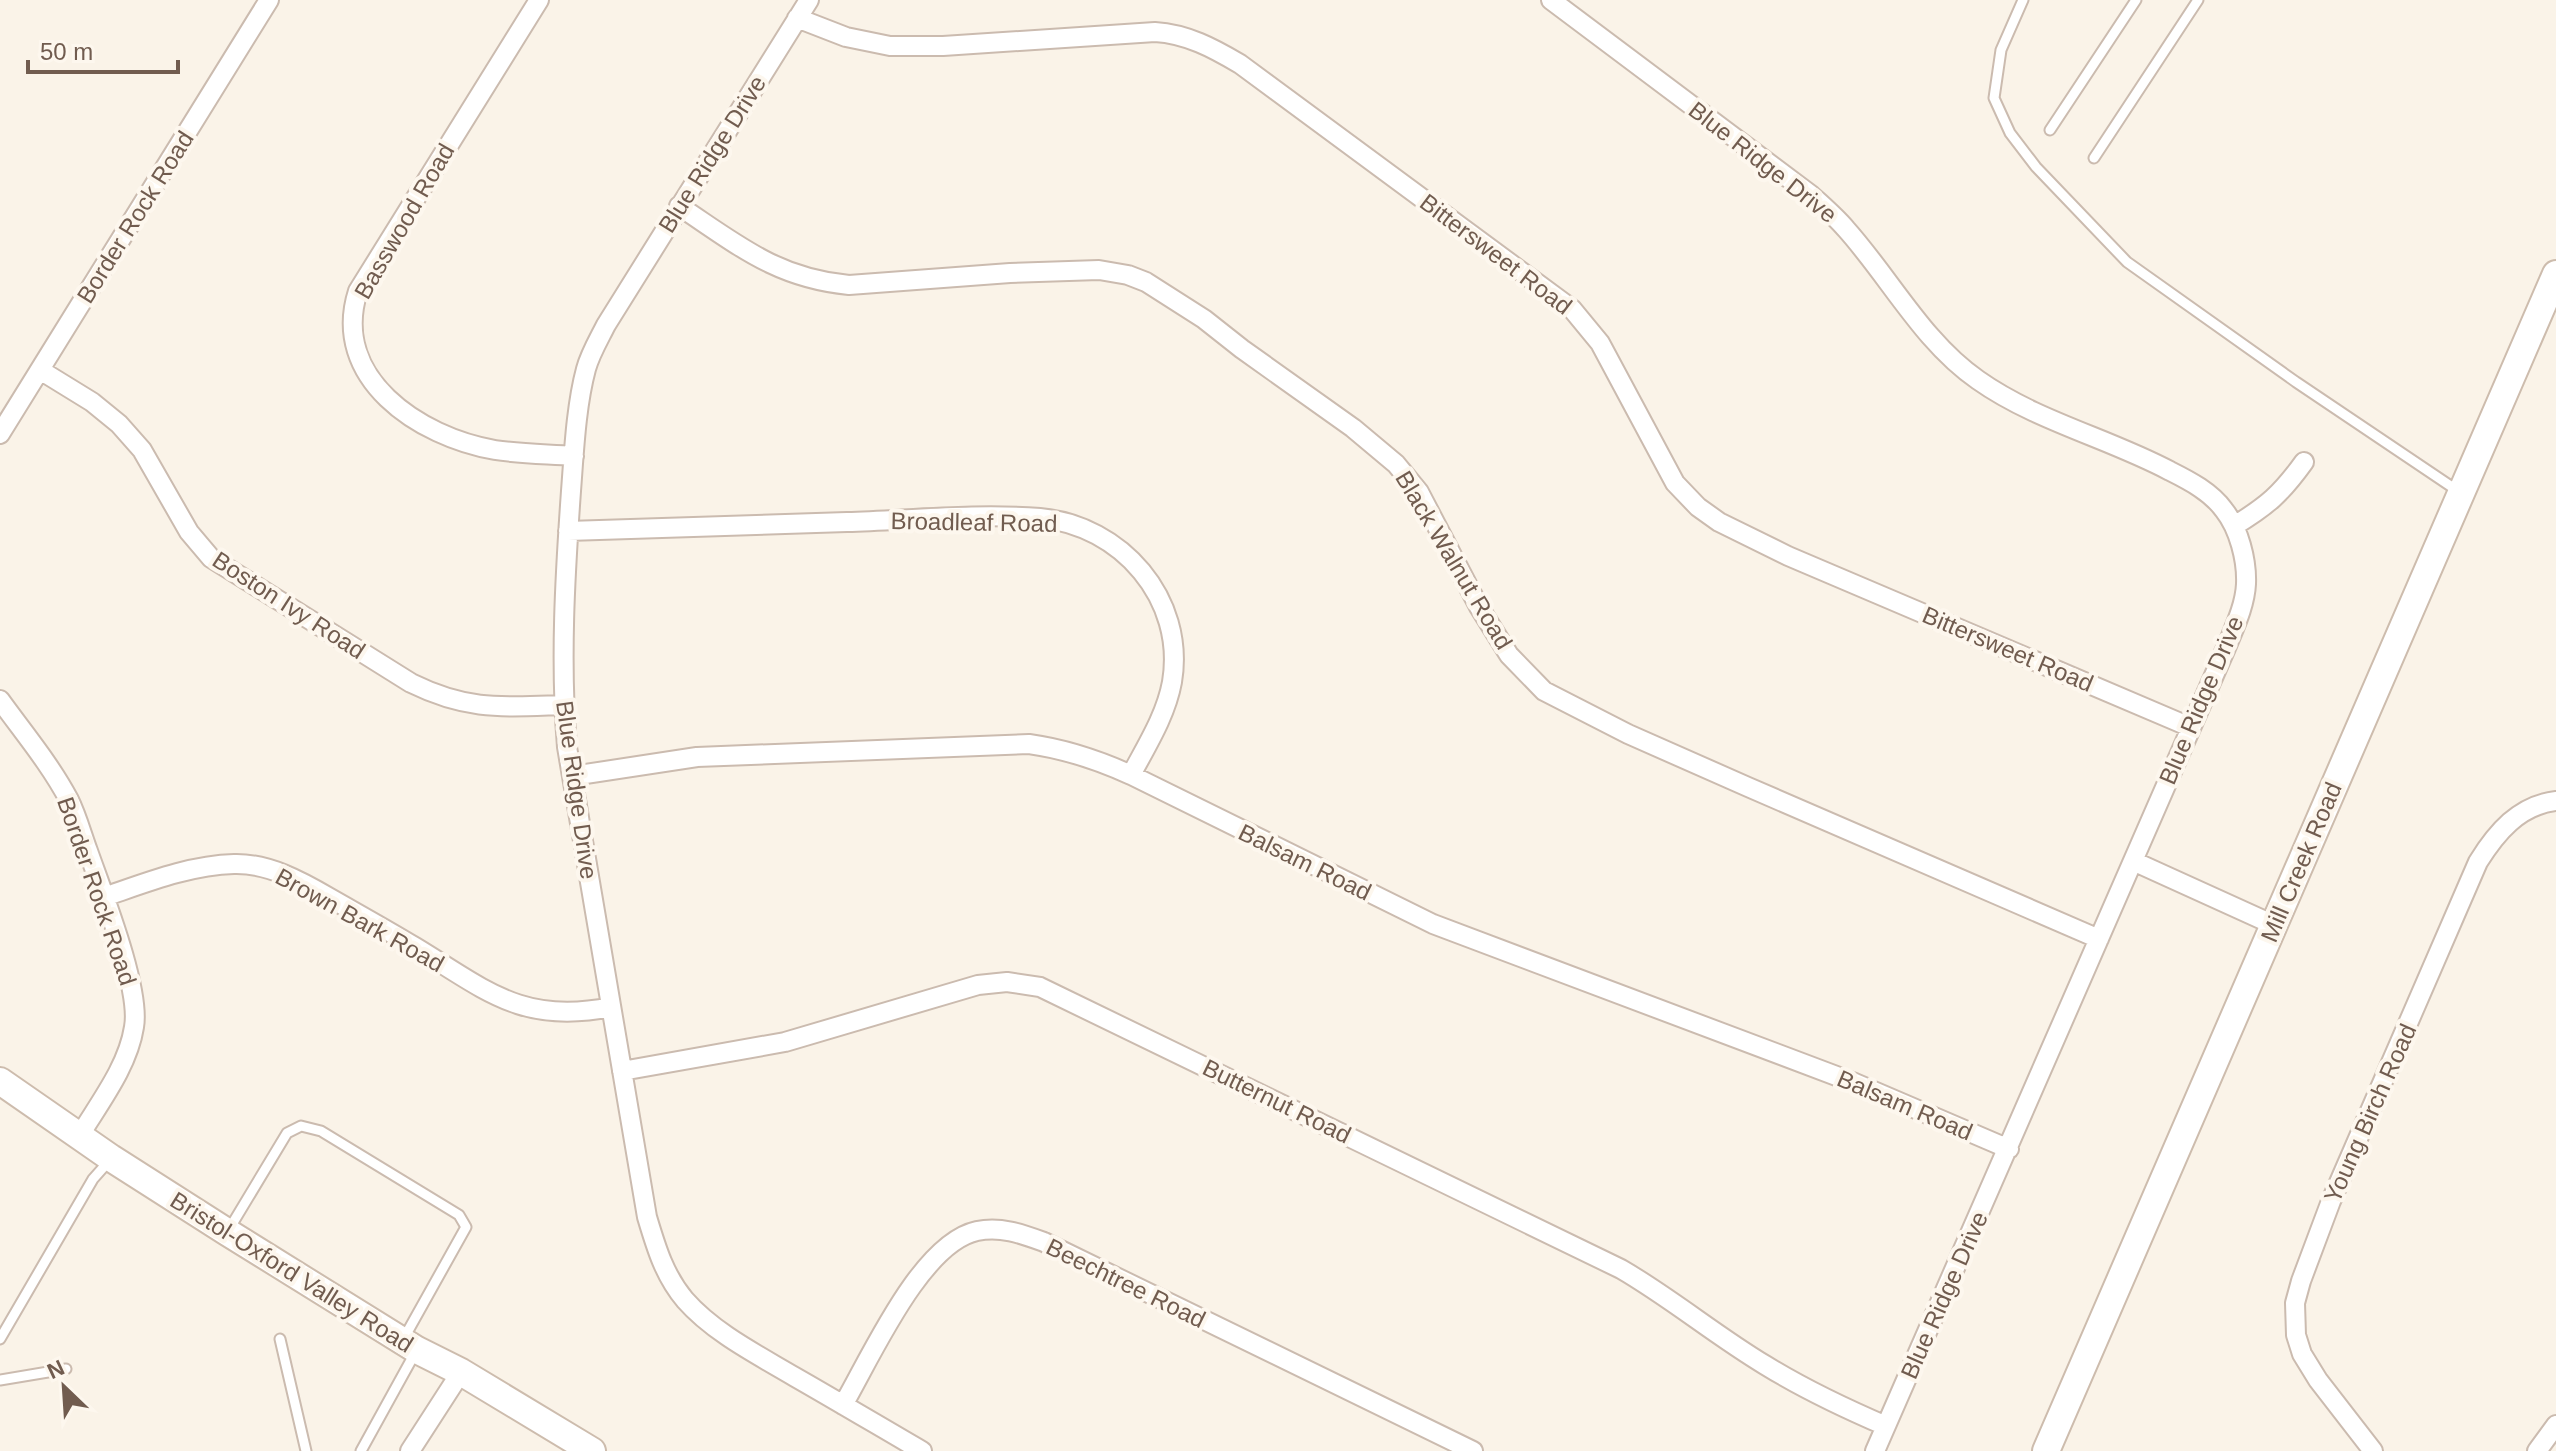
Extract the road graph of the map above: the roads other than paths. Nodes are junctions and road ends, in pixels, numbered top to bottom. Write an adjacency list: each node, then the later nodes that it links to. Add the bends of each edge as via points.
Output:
1 (269, 0): 13 (street, Border Rock Road)
2 (539, 0): 15 (street, Basswood Road, via 358,291 351,325 361,367 372,384 416,420 496,450)
3 (809, 0): 8 (street, Blue Ridge Drive)
4 (1551, 0): 18 (street, Blue Ridge Drive, via 1811,195 1846,228 1949,356 1977,379 2010,400 2190,481 2224,510)
5 (2023, 0): 17 (lane, via 2001,50 1994,98 2010,133 2036,167 2127,262)
6 (2136, 0): 9 (lane)
7 (2198, 0): 10 (lane)
8 (797, 18): 11 (street, Blue Ridge Drive); 22 (street, Bittersweet Road, via 846,37 890,46 1155,32 1213,48 1572,309 1600,343 1675,483 1719,522)
9 (2050, 130)
10 (2094, 158)
11 (679, 206): 15 (street, Blue Ridge Drive, via 593,351); 29 (street, Black Walnut Road, via 762,262 831,283 1099,270 1146,282 1204,319 1396,464 1427,506 1509,655 1544,691 1748,787)
12 (2556, 274): 17 (main road, Mill Creek Road)
13 (40, 370): 14 (street, Border Rock Road); 21 (street, Boston Ivy Road, via 119,424 142,450 189,532 223,567 438,697 494,707)
14 (0, 434)
15 (574, 456): 19 (street, Blue Ridge Drive)
16 (2304, 462): 18 (street, via 2284,490)
17 (2461, 493): 28 (main road, Mill Creek Road)
18 (2234, 526): 22 (street, Blue Ridge Drive, via 2244,559 2243,604)
19 (568, 531): 21 (street, Blue Ridge Drive); 23 (street, Broadleaf Road, via 1041,518 1098,533 1117,545 1154,588 1173,648 1172,685)
20 (0, 700): 27 (street, Border Rock Road, via 71,803)
21 (563, 705): 24 (street, Blue Ridge Drive)
22 (2190, 727): 26 (street, Blue Ridge Drive)
23 (1131, 775): 24 (street, Balsam Road, via 1059,748 1029,744 697,757); 34 (street, Balsam Road, via 1433,924 1855,1083)
24 (572, 776): 30 (street, Blue Ridge Drive)
25 (2556, 801): 54 (street, Young Birch Road, via 2525,811 2503,827 2478,862 2301,1281 2294,1320 2302,1354)
26 (2133, 861): 28 (street); 29 (street, Blue Ridge Drive)
27 (104, 897): 30 (street, Brown Bark Road, via 196,869 253,865 322,893 505,1000 560,1013); 33 (street, Border Rock Road, via 135,1001 135,1024 115,1077)
28 (2274, 925): 53 (main road, Mill Creek Road)
29 (2099, 939): 34 (street, Blue Ridge Drive)
30 (611, 1007): 31 (street, Blue Ridge Drive)
31 (622, 1071): 43 (street, Blue Ridge Drive, via 647,1217 671,1280 715,1326); 45 (street, Butternut Road, via 785,1042 978,985 1040,987 1621,1269 1763,1364)
32 (0, 1081): 33 (main road, Bristol-Oxford Valley Road)
33 (80, 1135): 35 (main road, Bristol-Oxford Valley Road)
34 (2009, 1149): 45 (street, Blue Ridge Drive)
35 (111, 1158): 36 (main road, Bristol-Oxford Valley Road); 37 (lane, via 93,1179)
36 (227, 1232): 39 (main road, Bristol-Oxford Valley Road); 39 (lane, via 287,1133 301,1126 321,1131 459,1215 466,1227)
37 (0, 1339)
38 (280, 1339): 46 (lane)
39 (410, 1345): 41 (main road, Bristol-Oxford Valley Road); 47 (lane)
40 (66, 1369): 42 (lane)
41 (461, 1372): 48 (street); 49 (main road, Bristol-Oxford Valley Road)
42 (0, 1380)
43 (843, 1405): 50 (street, Blue Ridge Drive); 51 (street, Beechtree Road, via 900,1305 940,1251 976,1231 996,1229 1044,1242)
44 (2556, 1425): 55 (street)
45 (1886, 1426): 52 (street, Blue Ridge Drive)
46 (306, 1451)
47 (361, 1451)
48 (410, 1451)
49 (592, 1451)
50 (922, 1451)
51 (1473, 1451)
52 (1875, 1451)
53 (2046, 1451)
54 (2373, 1451)
55 (2537, 1451)

